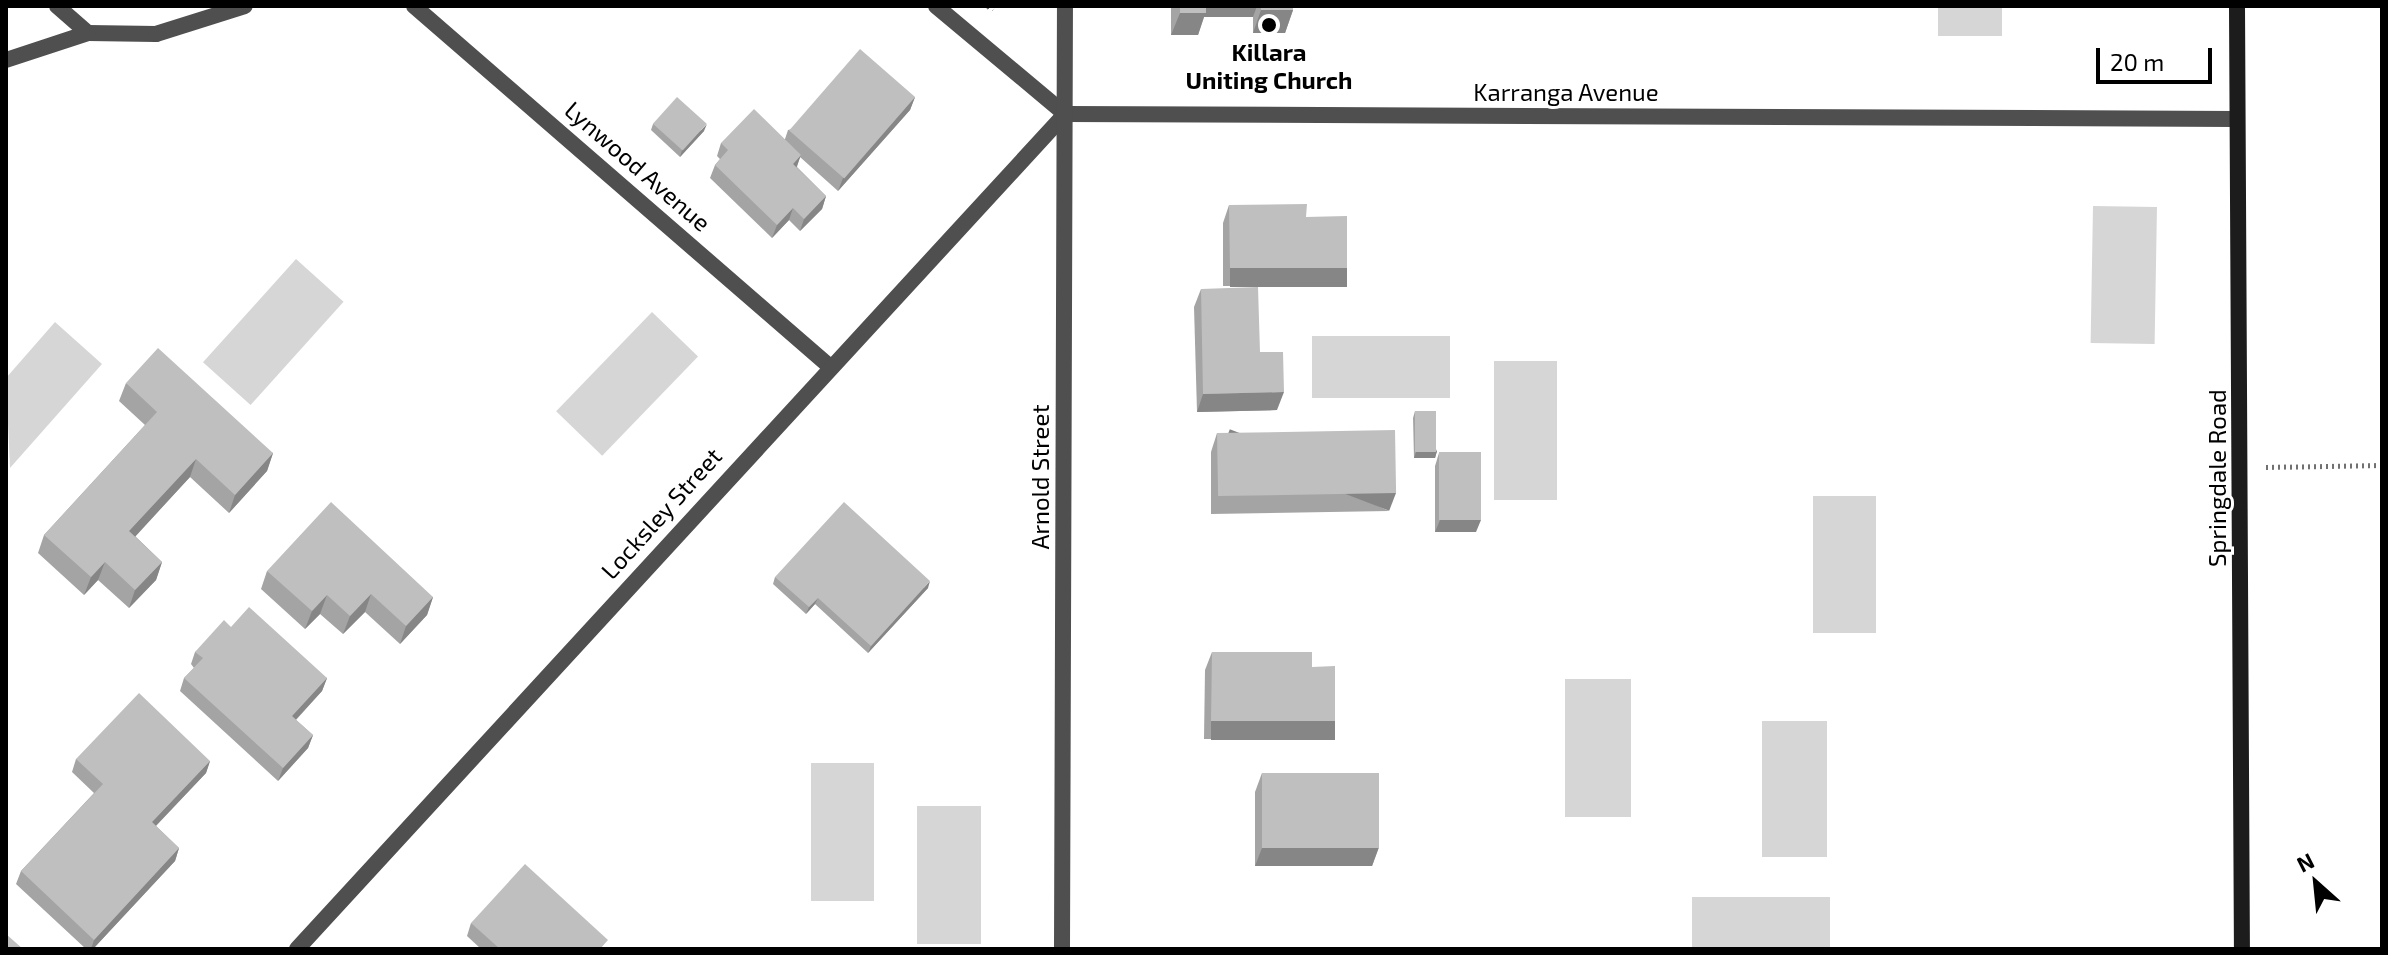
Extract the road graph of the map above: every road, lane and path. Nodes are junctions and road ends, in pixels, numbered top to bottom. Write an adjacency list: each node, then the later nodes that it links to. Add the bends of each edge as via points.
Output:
1 (57, 6): 7 (street)
2 (245, 6): 7 (street, via 156,34)
3 (414, 6): 11 (street, Lynwood Avenue)
4 (936, 6): 9 (street)
5 (1065, 6): 9 (street, Arnold Street)
6 (2237, 6): 10 (main road, Springdale Road)
7 (88, 33): 8 (street)
8 (6, 60)
9 (1065, 114): 10 (street, Karranga Avenue); 11 (street, Locksley Street); 15 (street, Arnold Street)
10 (2235, 119): 13 (main road, Springdale Road)
11 (828, 365): 14 (street, Locksley Street)
12 (2382, 465): 13 (path)
13 (2241, 467): 16 (main road, Springdale Road)
14 (297, 949)
15 (1062, 949)
16 (2242, 949)

